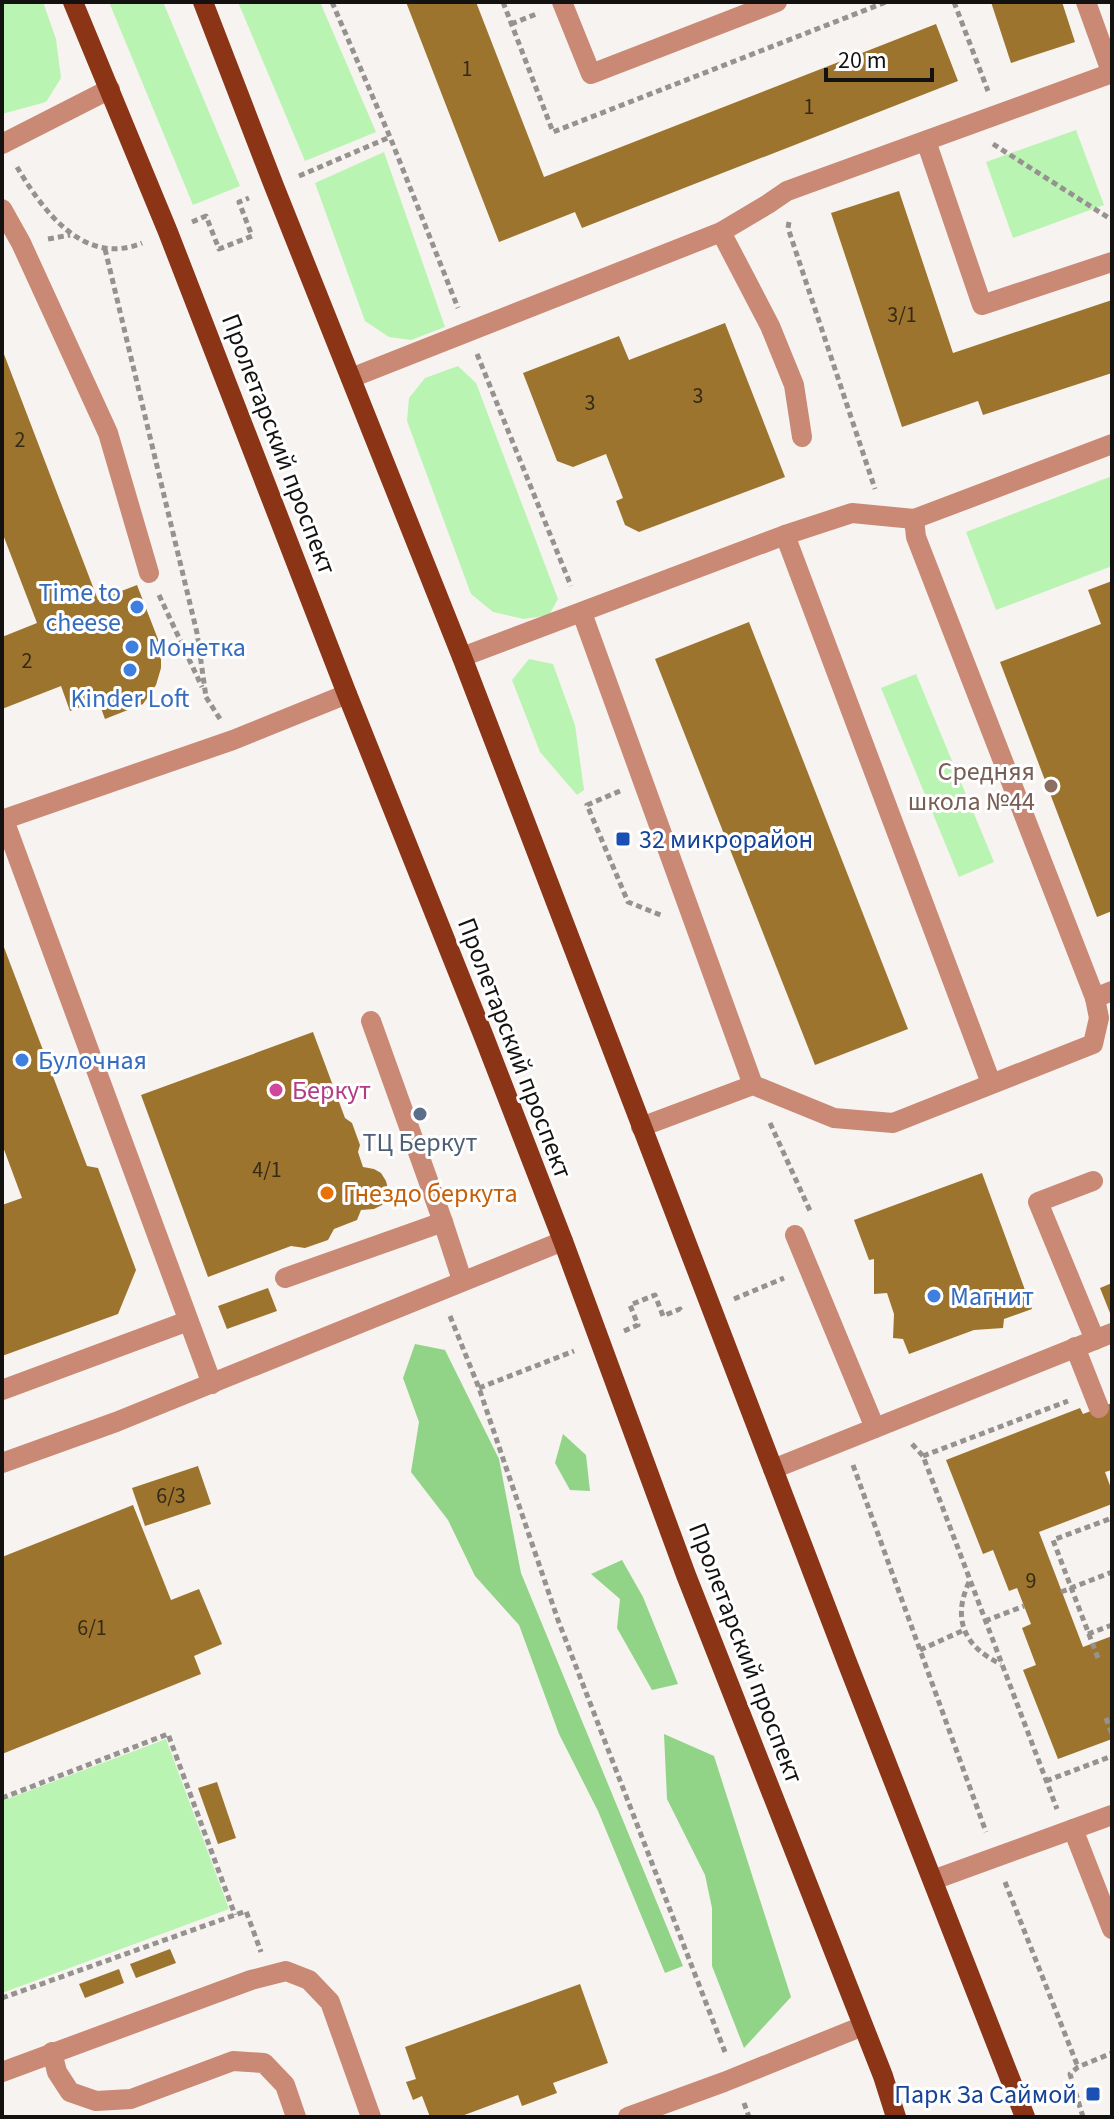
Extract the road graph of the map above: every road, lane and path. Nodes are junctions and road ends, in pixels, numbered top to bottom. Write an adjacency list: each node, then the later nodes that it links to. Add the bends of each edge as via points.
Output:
1 (73, 2): 8 (main road, Пролетарский проспект)
2 (203, 2): 14 (main road)
3 (562, 2): 4 (street, via 591,74)
4 (777, 2)
5 (954, 2): 9 (path)
6 (1086, 2): 7 (street)
7 (1112, 73): 9 (street)
8 (110, 89): 13 (street); 30 (main road, Пролетарский проспект)
9 (997, 114): 12 (street)
10 (390, 137): 14 (path)
11 (985, 140): 18 (path)
12 (926, 141): 19 (street, via 787,191); 20 (street, via 982,305)
13 (3, 143): 31 (path, via 35,197 71,235 105,249 197,633)
14 (274, 186): 17 (path, via 239,202 252,236 219,249); 21 (main road)
15 (2, 209): 27 (street, via 108,433)
16 (790, 213): 24 (path, via 788,228)
17 (206, 216)
18 (1112, 220)
19 (721, 232): 21 (street); 22 (street, via 794,385)
20 (1112, 262)
21 (351, 378): 29 (main road)
22 (802, 437)
23 (1112, 444): 25 (street)
24 (877, 494)
25 (914, 519): 26 (street, via 852,513); 36 (street, via 916,537)
26 (785, 535): 28 (street); 38 (street)
27 (149, 573): 31 (path)
28 (582, 613): 29 (street); 33 (street)
29 (462, 657): 40 (main road)
30 (347, 694): 32 (street); 45 (main road, Пролетарский проспект)
31 (206, 697): 32 (path)
32 (233, 740): 34 (street)
33 (643, 781): 35 (street); 35 (path, via 587,805 628,902)
34 (3, 820): 51 (street)
35 (696, 929): 39 (street)
36 (1103, 994): 38 (street, via 1093,1044)
37 (371, 1021): 43 (street)
38 (991, 1083): 39 (street, via 893,1123 834,1118)
39 (753, 1085): 40 (street); 42 (path)
40 (641, 1127): 50 (main road)
41 (1093, 1181): 52 (street, via 1038,1202)
42 (812, 1217)
43 (443, 1222): 47 (street); 48 (street)
44 (795, 1235): 46 (street)
45 (563, 1241): 48 (street); 53 (main road, Пролетарский проспект)
46 (809, 1269): 50 (path); 59 (street)
47 (285, 1278)
48 (462, 1280): 49 (street)
49 (439, 1290): 55 (street); 56 (path)
50 (711, 1308): 53 (path, via 685,1319 680,1309 663,1316 655,1295 630,1305 638,1325); 63 (main road)
51 (188, 1321): 55 (street); 57 (street)
52 (1104, 1336): 54 (street)
53 (600, 1341): 56 (path); 90 (main road, Пролетарский проспект)
54 (1075, 1347): 58 (street); 59 (street)
55 (212, 1384): 62 (street)
56 (479, 1388): 95 (path, via 558,1620)
57 (2, 1390)
58 (1096, 1400): 61 (path)
59 (883, 1425): 60 (street); 61 (path)
60 (844, 1441): 63 (street); 74 (path)
61 (923, 1456): 66 (path)
62 (2, 1463)
63 (773, 1469): 85 (main road)
64 (1112, 1518): 67 (path, via 1053,1540)
65 (1112, 1572): 67 (path)
66 (970, 1581): 70 (path); 72 (path, via 962,1596)
67 (1071, 1588): 68 (path); 73 (path)
68 (1061, 1592)
69 (1024, 1606): 70 (path)
70 (985, 1621): 76 (path)
71 (1112, 1625): 73 (path)
72 (964, 1630): 74 (path); 76 (path, via 985,1657)
73 (1088, 1634): 75 (path)
74 (920, 1650): 84 (path)
75 (1098, 1658)
76 (1001, 1664): 80 (path)
77 (1106, 1718): 78 (path)
78 (1112, 1734)
79 (1112, 1756): 80 (path)
80 (1046, 1781): 83 (path)
81 (2, 1798): 86 (path, via 168,1734)
82 (1112, 1815): 83 (street)
83 (1069, 1831): 84 (street); 87 (street)
84 (995, 1857): 85 (street); 93 (path)
85 (933, 1880): 101 (main road)
86 (235, 1915): 88 (path, via 246,1911); 89 (path)
87 (1112, 1929)
88 (270, 1975): 91 (street); 97 (street, via 286,1971 309,1980 330,2002)
89 (2, 1998)
90 (863, 2026): 95 (street); 100 (main road, Пролетарский проспект)
91 (52, 2052): 94 (street); 96 (street, via 70,2092 96,2101 131,2099 233,2061 264,2063 285,2085)
92 (1112, 2053): 93 (path)
93 (1078, 2067): 102 (path, via 1070,2074)
94 (2, 2072)
95 (735, 2078): 98 (street); 99 (path)
96 (296, 2117)
97 (371, 2117)
98 (628, 2117)
99 (749, 2117)
100 (896, 2117)
101 (1025, 2117)
102 (1083, 2117)

